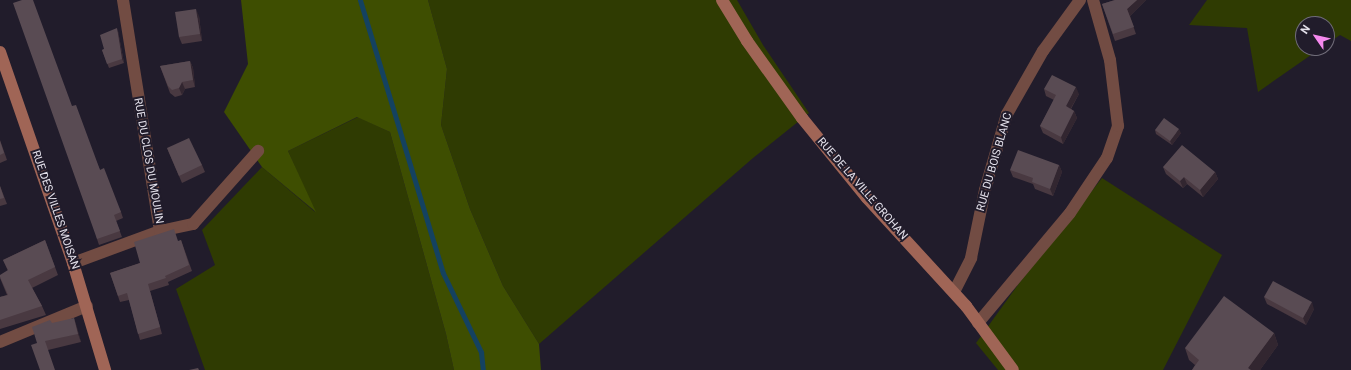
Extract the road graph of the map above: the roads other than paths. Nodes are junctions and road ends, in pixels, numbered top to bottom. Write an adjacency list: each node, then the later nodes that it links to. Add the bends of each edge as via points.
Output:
1 (123, 0): 7 (street, RUE DU CLOS DU MOULIN)
2 (722, 0): 9 (street, RUE DE LA VILLE GROHAN, via 746,41 802,118 868,198)
3 (1080, 0): 9 (street, RUE DU BOIS BLANC, via 1044,51 1007,114 985,190 971,258)
4 (1093, 0): 11 (street, via 1110,60 1118,126 1107,158 1070,213)
5 (0, 52): 8 (street, RUE DES VILLES MOISAN)
6 (258, 151): 7 (street, via 193,224)
7 (160, 232): 8 (street, RUE DU CLOS DU MOULIN)
8 (73, 263): 10 (street, RUE DES VILLES MOISAN)
9 (954, 292): 11 (street, RUE DE LA VILLE GROHAN)
10 (87, 306): 12 (street); 13 (street, RUE DES VILLES MOISAN)
11 (978, 323): 14 (street, RUE DE LA VILLE GROHAN)
12 (0, 342)
13 (105, 370)
14 (1013, 370)

